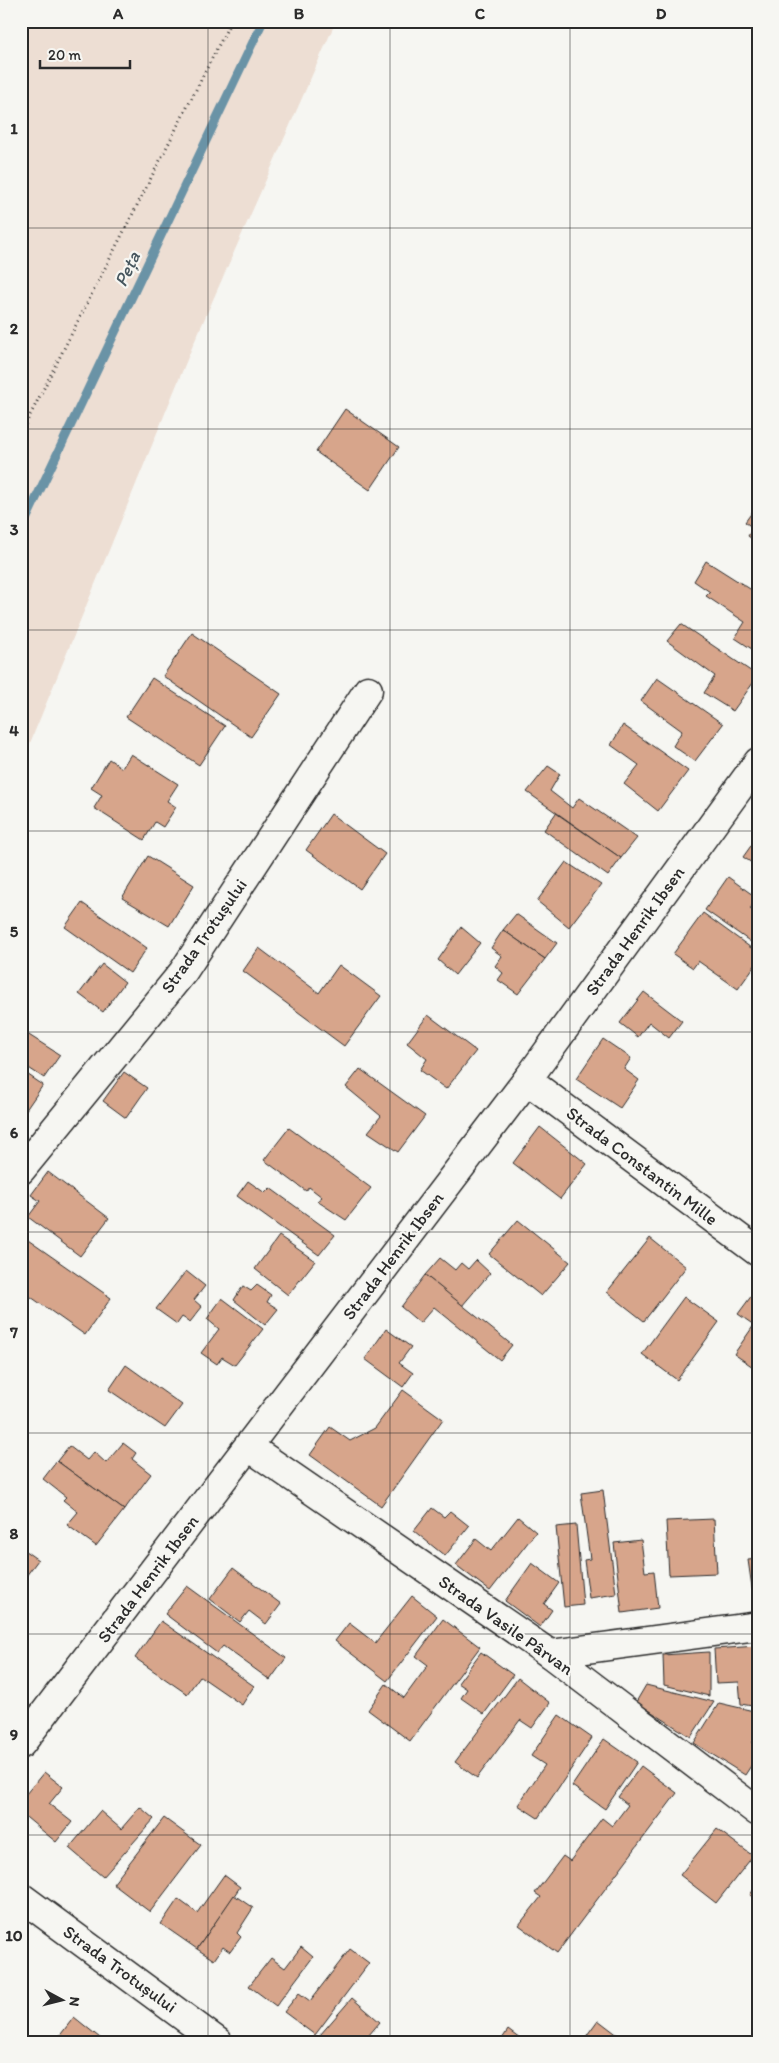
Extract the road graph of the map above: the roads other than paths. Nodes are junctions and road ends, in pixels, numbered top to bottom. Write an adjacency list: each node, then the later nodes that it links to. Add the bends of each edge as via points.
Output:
1 (368, 690): 4 (street, Strada Trotușului, via 183,972)
2 (754, 776): 3 (street, Strada Henrik Ibsen)
3 (527, 1080): 5 (street, Strada Constantin Mille); 6 (street, Strada Henrik Ibsen)
4 (21, 1170)
5 (758, 1252)
6 (249, 1447): 8 (street, Strada Vasile Pârvan); 9 (street, Strada Henrik Ibsen)
7 (758, 1626): 8 (street)
8 (550, 1654): 10 (street, Strada Vasile Pârvan)
9 (21, 1744)
10 (758, 1812)
11 (21, 1897): 12 (street, Strada Trotușului)
12 (218, 2042)

